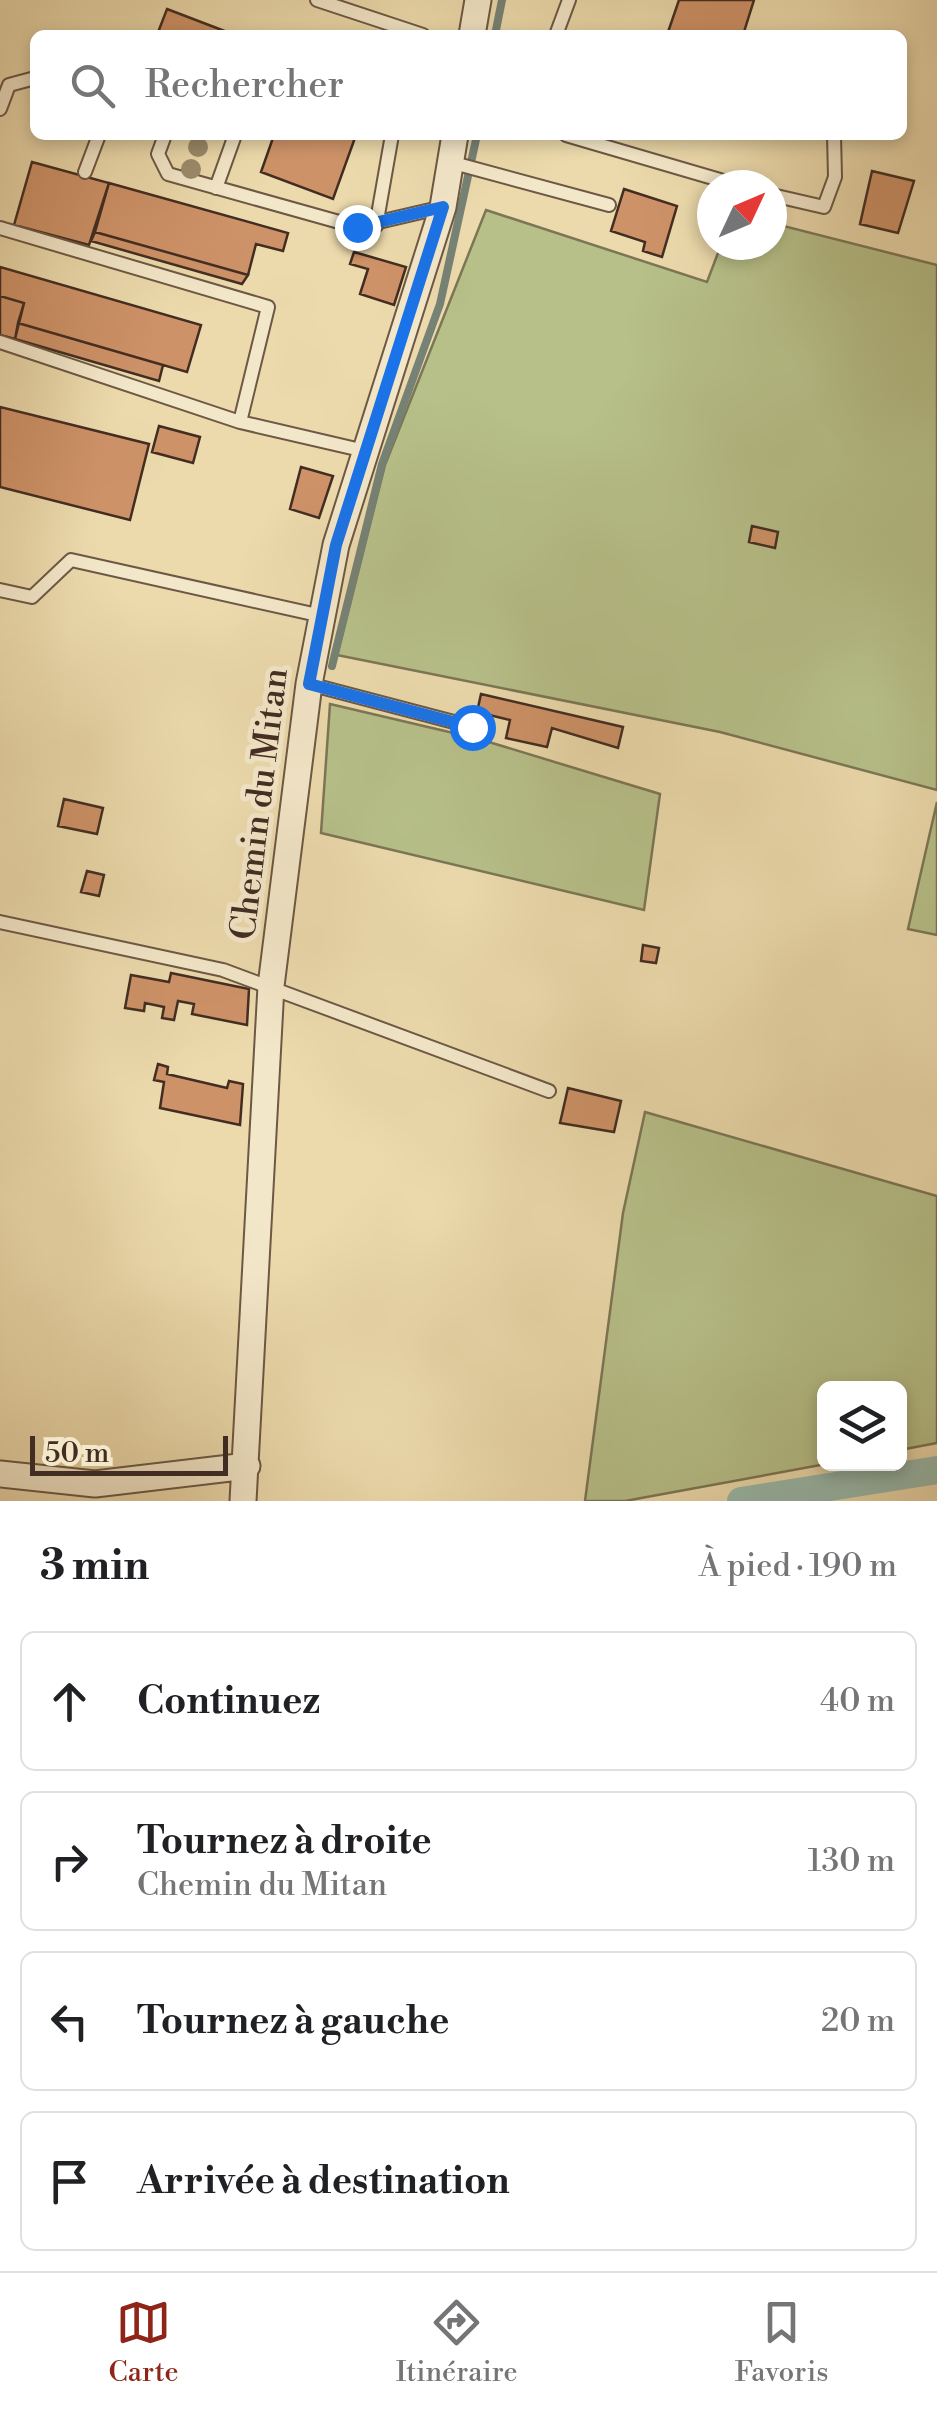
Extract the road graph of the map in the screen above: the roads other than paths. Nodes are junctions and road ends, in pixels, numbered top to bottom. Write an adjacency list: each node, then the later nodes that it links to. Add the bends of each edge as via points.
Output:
1 (317, 0): 4 (lane)
2 (478, 0): 5 (street)
3 (569, 0): 6 (lane)
4 (408, 30)
5 (473, 30)
6 (558, 30)
7 (30, 79): 8 (lane, via 10,85)
8 (0, 109)
9 (96, 140): 17 (lane)
10 (163, 140): 19 (lane, via 158,154 168,174)
11 (233, 140): 19 (lane)
12 (391, 140): 23 (lane)
13 (454, 140): 16 (street, Chemin du Mitan)
14 (583, 140): 18 (lane)
15 (834, 140): 20 (lane, via 835,177 824,206)
16 (450, 162): 21 (lane); 22 (street, Chemin du Mitan)
17 (85, 172)
18 (697, 173)
19 (216, 188): 23 (lane, via 357,227)
20 (787, 198)
21 (609, 205)
22 (443, 207): 23 (lane); 27 (street, Chemin du Mitan)
23 (376, 226)
24 (0, 228): 26 (lane, via 268,307)
25 (0, 342): 26 (lane)
26 (240, 422): 27 (lane)
27 (365, 451): 29 (street, Chemin du Mitan)
28 (0, 590): 29 (lane, via 32,598 71,560)
29 (322, 616): 30 (street, Chemin du Mitan)
30 (309, 684): 31 (lane); 33 (street, Chemin du Mitan)
31 (472, 727)
32 (0, 922): 33 (lane)
33 (271, 986): 34 (lane); 35 (street, Chemin du Mitan)
34 (549, 1091)
35 (247, 1466): 36 (street, via 95,1484); 37 (street, Chemin du Mitan)
36 (0, 1474)
37 (243, 1501)

